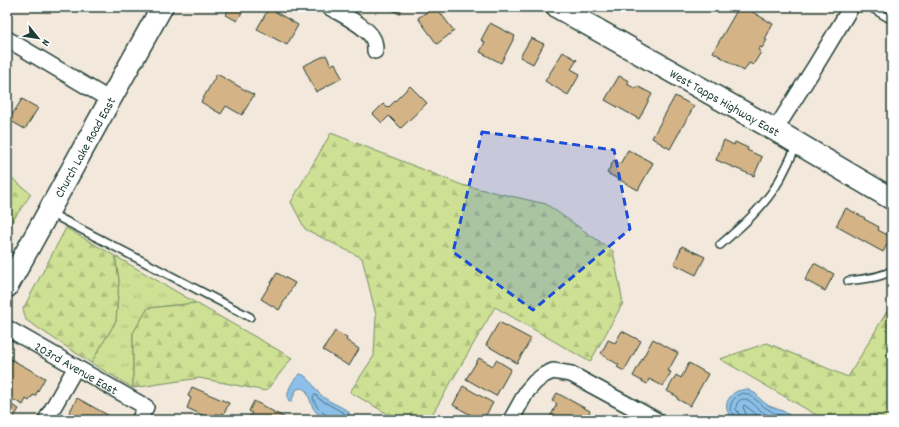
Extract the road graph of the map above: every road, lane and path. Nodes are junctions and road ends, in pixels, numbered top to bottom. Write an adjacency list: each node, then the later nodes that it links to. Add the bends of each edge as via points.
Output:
1 (162, 7): 9 (street, Church Lake Road East)
2 (329, 7): 8 (street, via 367,31 374,39)
3 (557, 7): 10 (street, West Tapps Highway East)
4 (851, 7): 10 (street)
5 (870, 7): 6 (lane)
6 (892, 20)
7 (7, 39): 9 (street)
8 (376, 51)
9 (110, 100): 13 (street, Church Lake Road East)
10 (775, 130): 11 (street, West Tapps Highway East)
11 (798, 144): 12 (street, West Tapps Highway East); 14 (lane, via 768,196 754,214)
12 (892, 199)
13 (48, 212): 17 (street, Church Lake Road East); 18 (lane)
14 (720, 245)
15 (892, 270): 16 (lane, via 874,277)
16 (848, 281)
17 (7, 286)
18 (250, 317)
19 (7, 328): 20 (street, 203rd Avenue East)
20 (76, 367): 21 (street, 203rd Avenue East); 22 (street)
21 (143, 414)
22 (46, 420)
23 (511, 420): 24 (street, via 527,391 544,375 553,371 572,374)
24 (656, 420)

